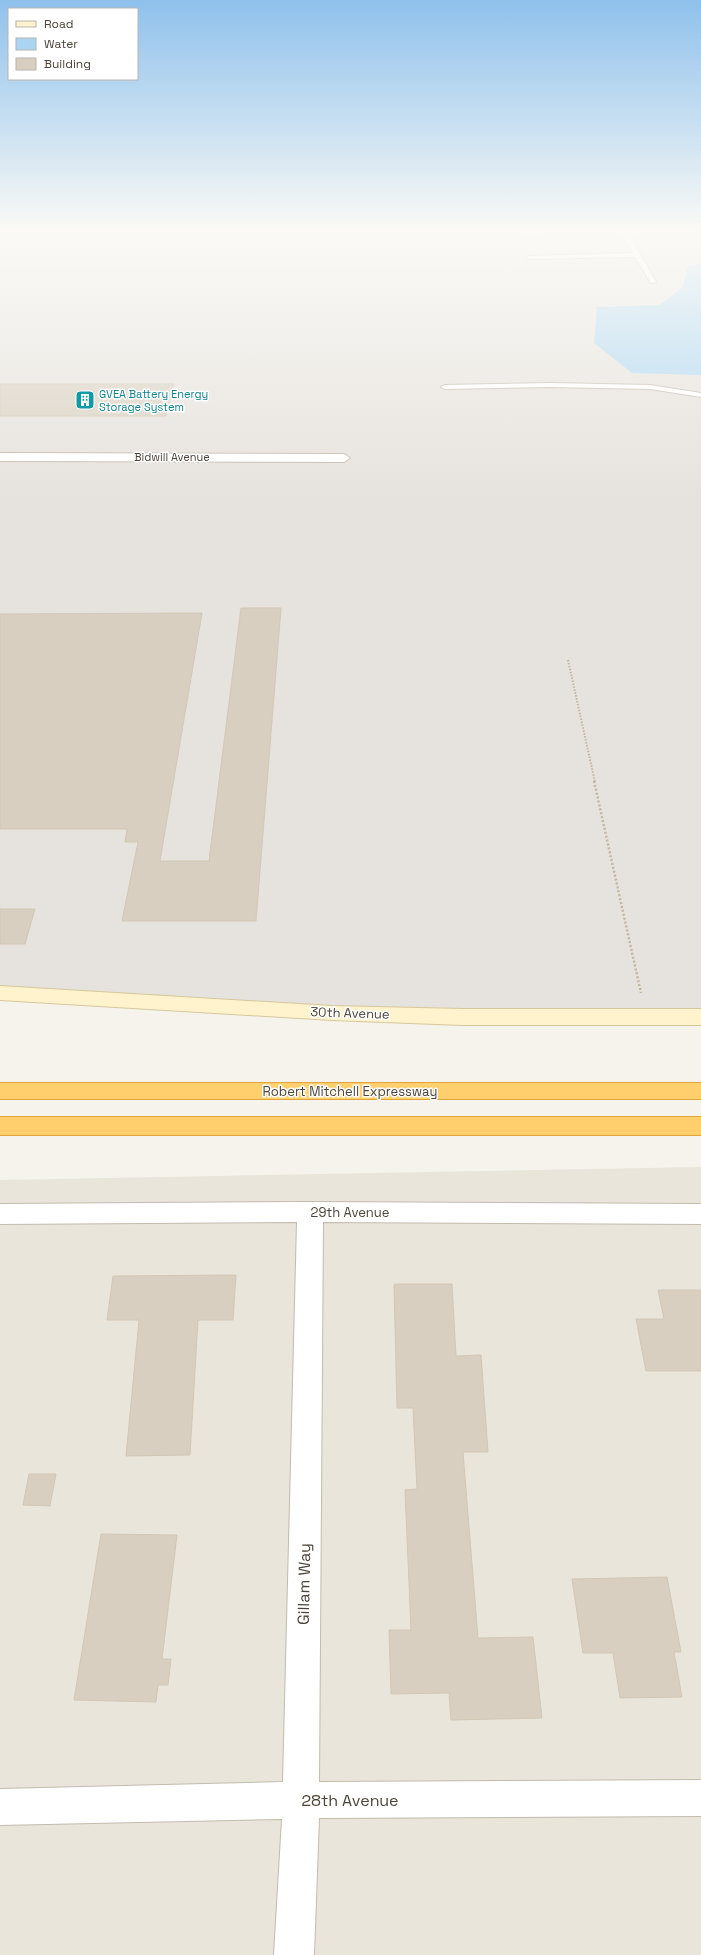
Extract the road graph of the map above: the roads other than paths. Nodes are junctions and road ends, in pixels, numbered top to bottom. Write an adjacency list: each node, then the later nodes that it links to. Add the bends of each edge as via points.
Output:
1 (445, 387): 2 (lane, via 650,387)
2 (701, 395)
3 (0, 457): 4 (street, Bidwill Avenue)
4 (344, 458)
5 (0, 993): 6 (main road, 30th Avenue, via 332,1014)
6 (701, 1017)
7 (0, 1086): 9 (highway)
8 (0, 1091): 9 (highway, Robert Mitchell Expressway)
9 (144, 1091): 10 (highway, Robert Mitchell Expressway)
10 (701, 1091)
11 (0, 1126): 12 (highway)
12 (701, 1126)
13 (310, 1212): 14 (street, 29th Avenue); 15 (street, 29th Avenue); 17 (street, Gillam Way)
14 (0, 1214)
15 (701, 1214)
16 (701, 1798): 17 (street, 28th Avenue)
17 (301, 1800): 18 (street, 28th Avenue); 19 (street, Gillam Way)
18 (0, 1807)
19 (294, 1955)

